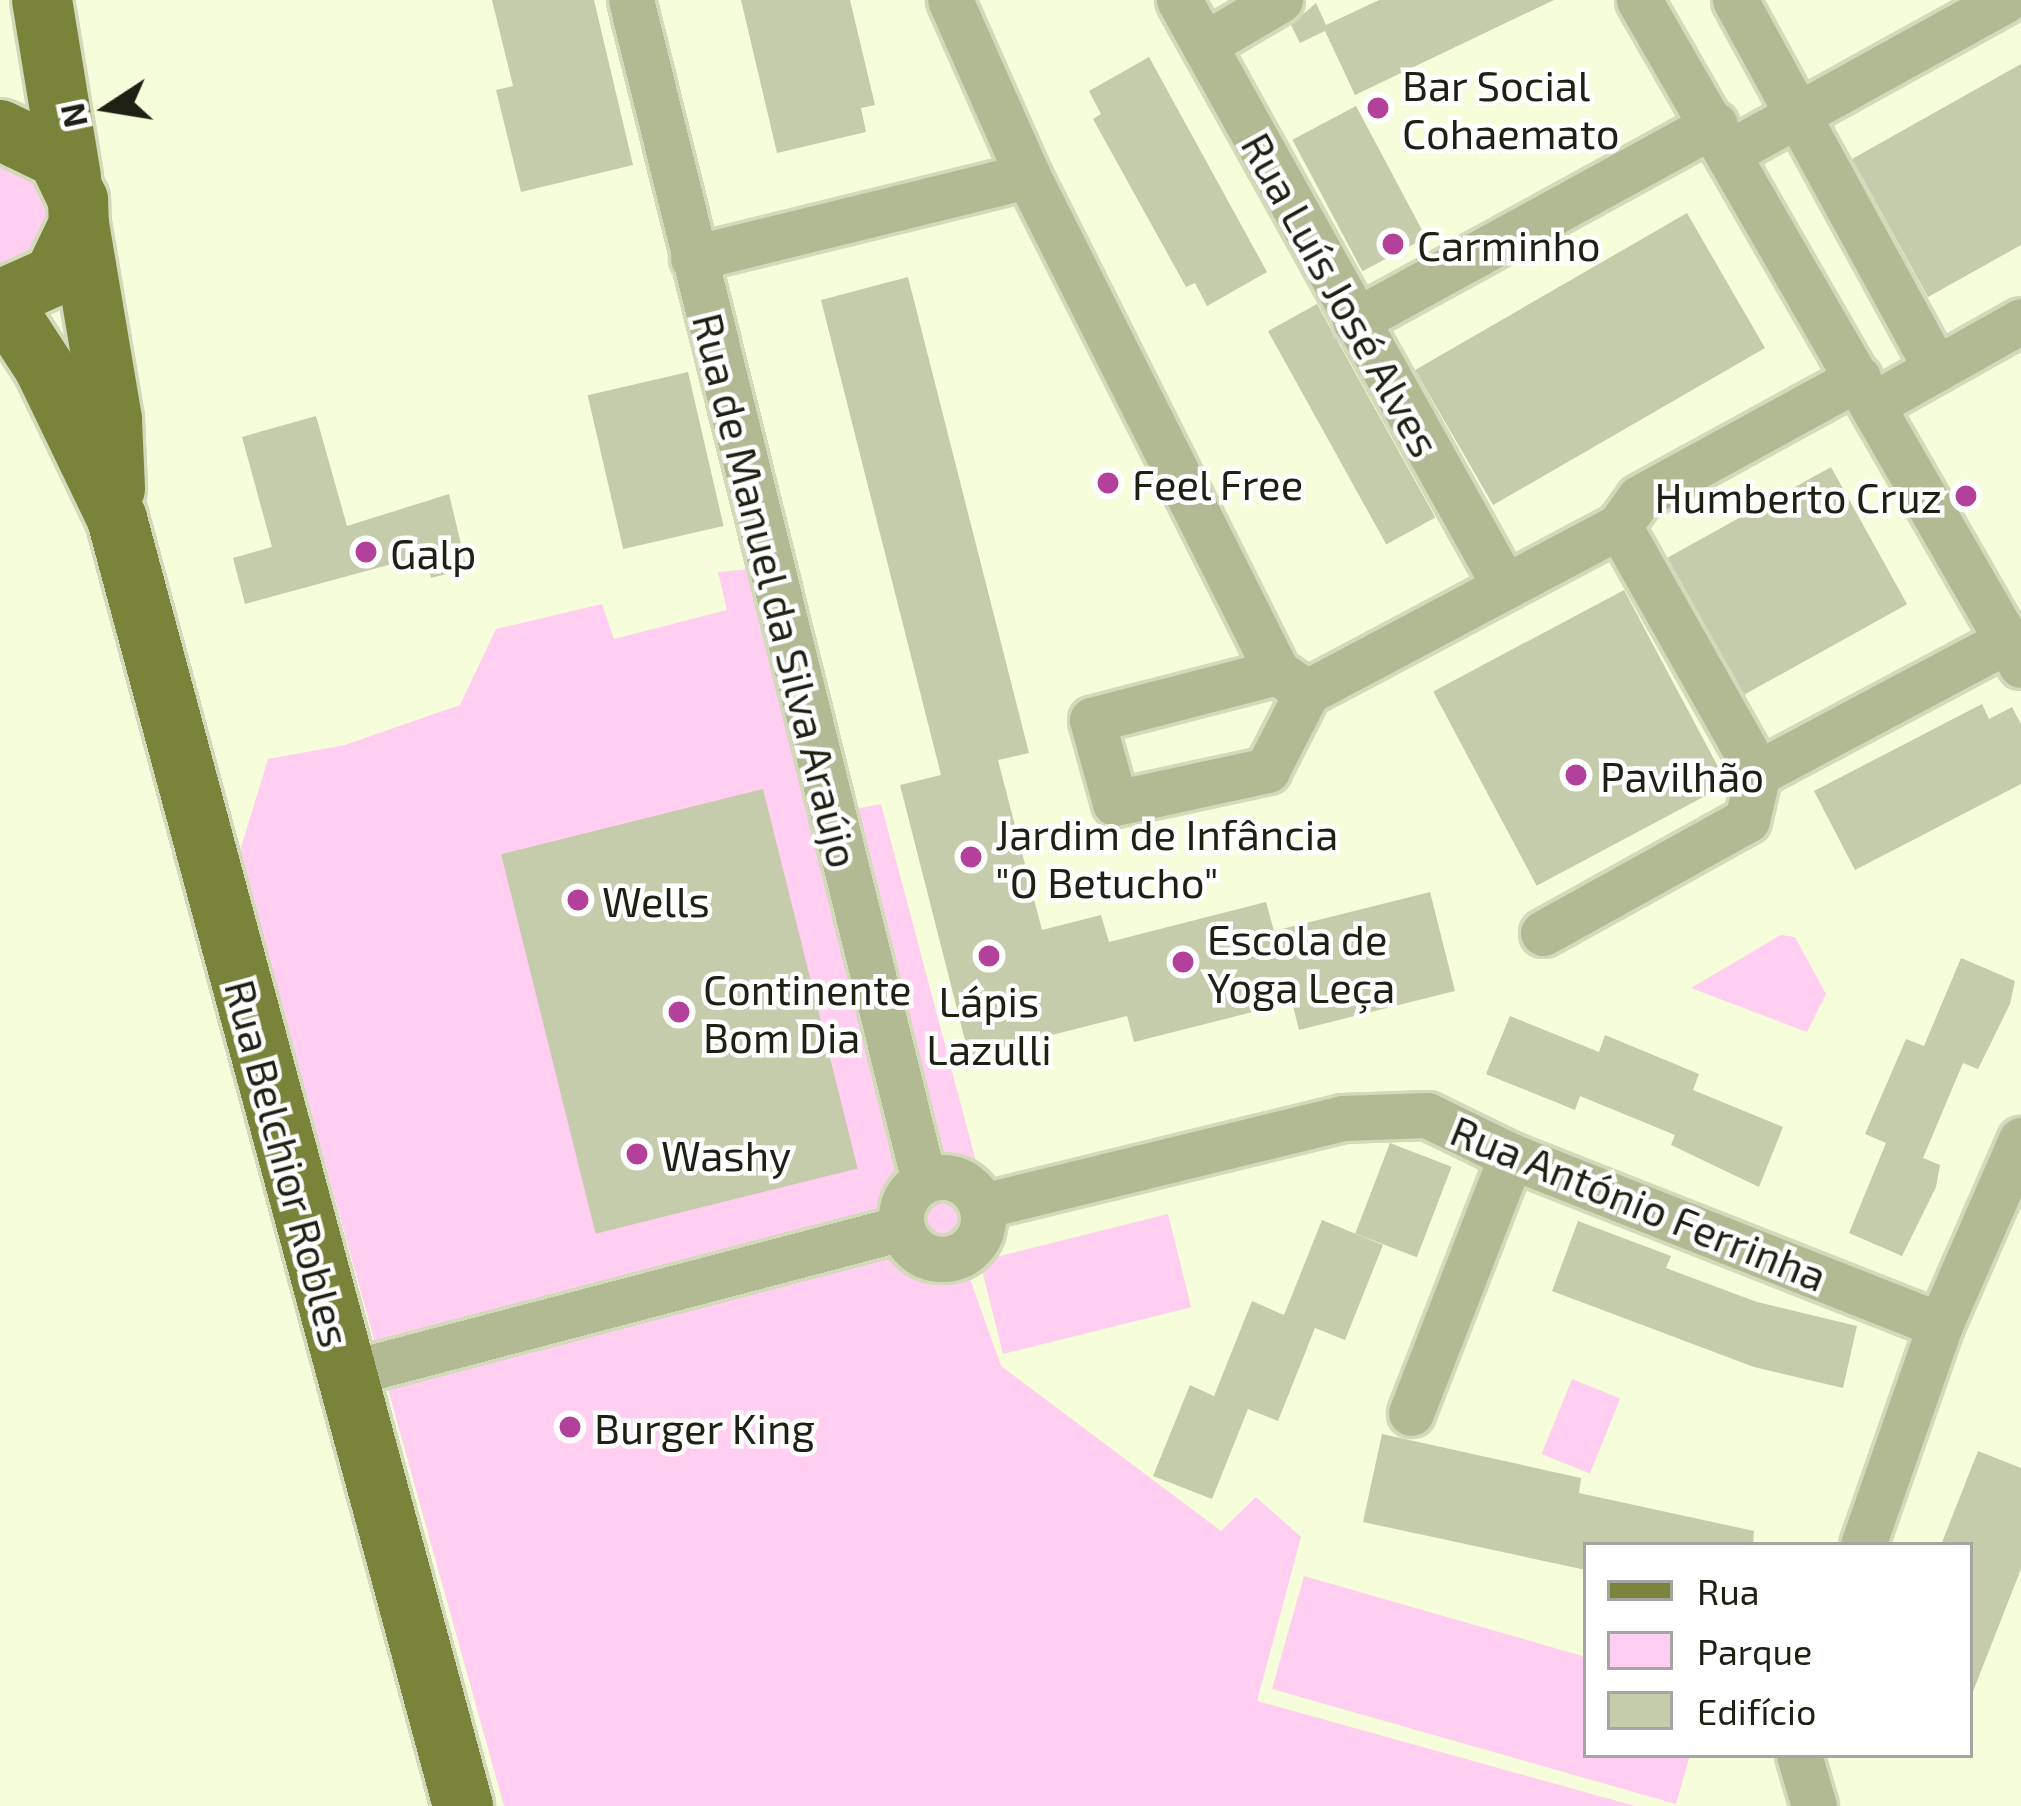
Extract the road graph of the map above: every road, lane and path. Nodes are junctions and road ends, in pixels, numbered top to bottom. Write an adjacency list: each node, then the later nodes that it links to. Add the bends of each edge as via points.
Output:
1 (42, 0): 14 (main road, Rua Belchior Robles)
2 (631, 0): 15 (street, Rua de Manuel da Silva Araújo)
3 (950, 0): 13 (street)
4 (1179, 0): 9 (street, Rua Luís José Alves)
5 (1280, 0): 9 (street)
6 (1639, 0): 12 (street)
7 (1736, 0): 10 (street)
8 (2006, 0): 10 (street)
9 (1204, 44): 17 (street, Rua Luís José Alves)
10 (1797, 116): 12 (street); 19 (street)
11 (0, 130): 14 (main road, via 39,142)
12 (1722, 138): 17 (street); 20 (street)
13 (1028, 176): 15 (street); 23 (street, via 1292,682)
14 (75, 201): 16 (main road, via 54,276); 21 (main road, Rua Belchior Robles, via 112,420)
15 (693, 258): 29 (street, Rua de Manuel da Silva Araújo)
16 (0, 301): 21 (main road, Rua Belchior Robles, via 44,368)
17 (1355, 321): 23 (street, Rua Luís José Alves)
18 (2021, 321): 19 (street)
19 (1936, 369): 20 (street)
20 (1865, 392): 22 (street, via 1639,498); 24 (street)
21 (117, 519): 34 (main road, Rua Belchior Robles)
22 (1618, 526): 23 (street); 25 (street)
23 (1505, 587)
24 (2011, 630): 25 (street)
25 (1757, 772): 26 (street, via 1747,820)
26 (1543, 933)
27 (2021, 1140): 31 (street)
28 (1511, 1156): 30 (street, Rua António Ferrinha, via 1427,1114 1343,1118); 33 (street, Rua António Ferrinha); 35 (street)
29 (924, 1180): 30 (street, via 952,1178); 32 (street, via 904,1200)
30 (982, 1206): 32 (street, via 975,1243 953,1258 928,1257)
31 (2006, 1218): 33 (street)
32 (902, 1228): 34 (street)
33 (1940, 1324): 36 (street)
34 (346, 1374): 38 (main road, Rua Belchior Robles)
35 (1411, 1413)
36 (1864, 1542)
37 (1800, 1758): 39 (street)
38 (463, 1806)
39 (1814, 1806)

